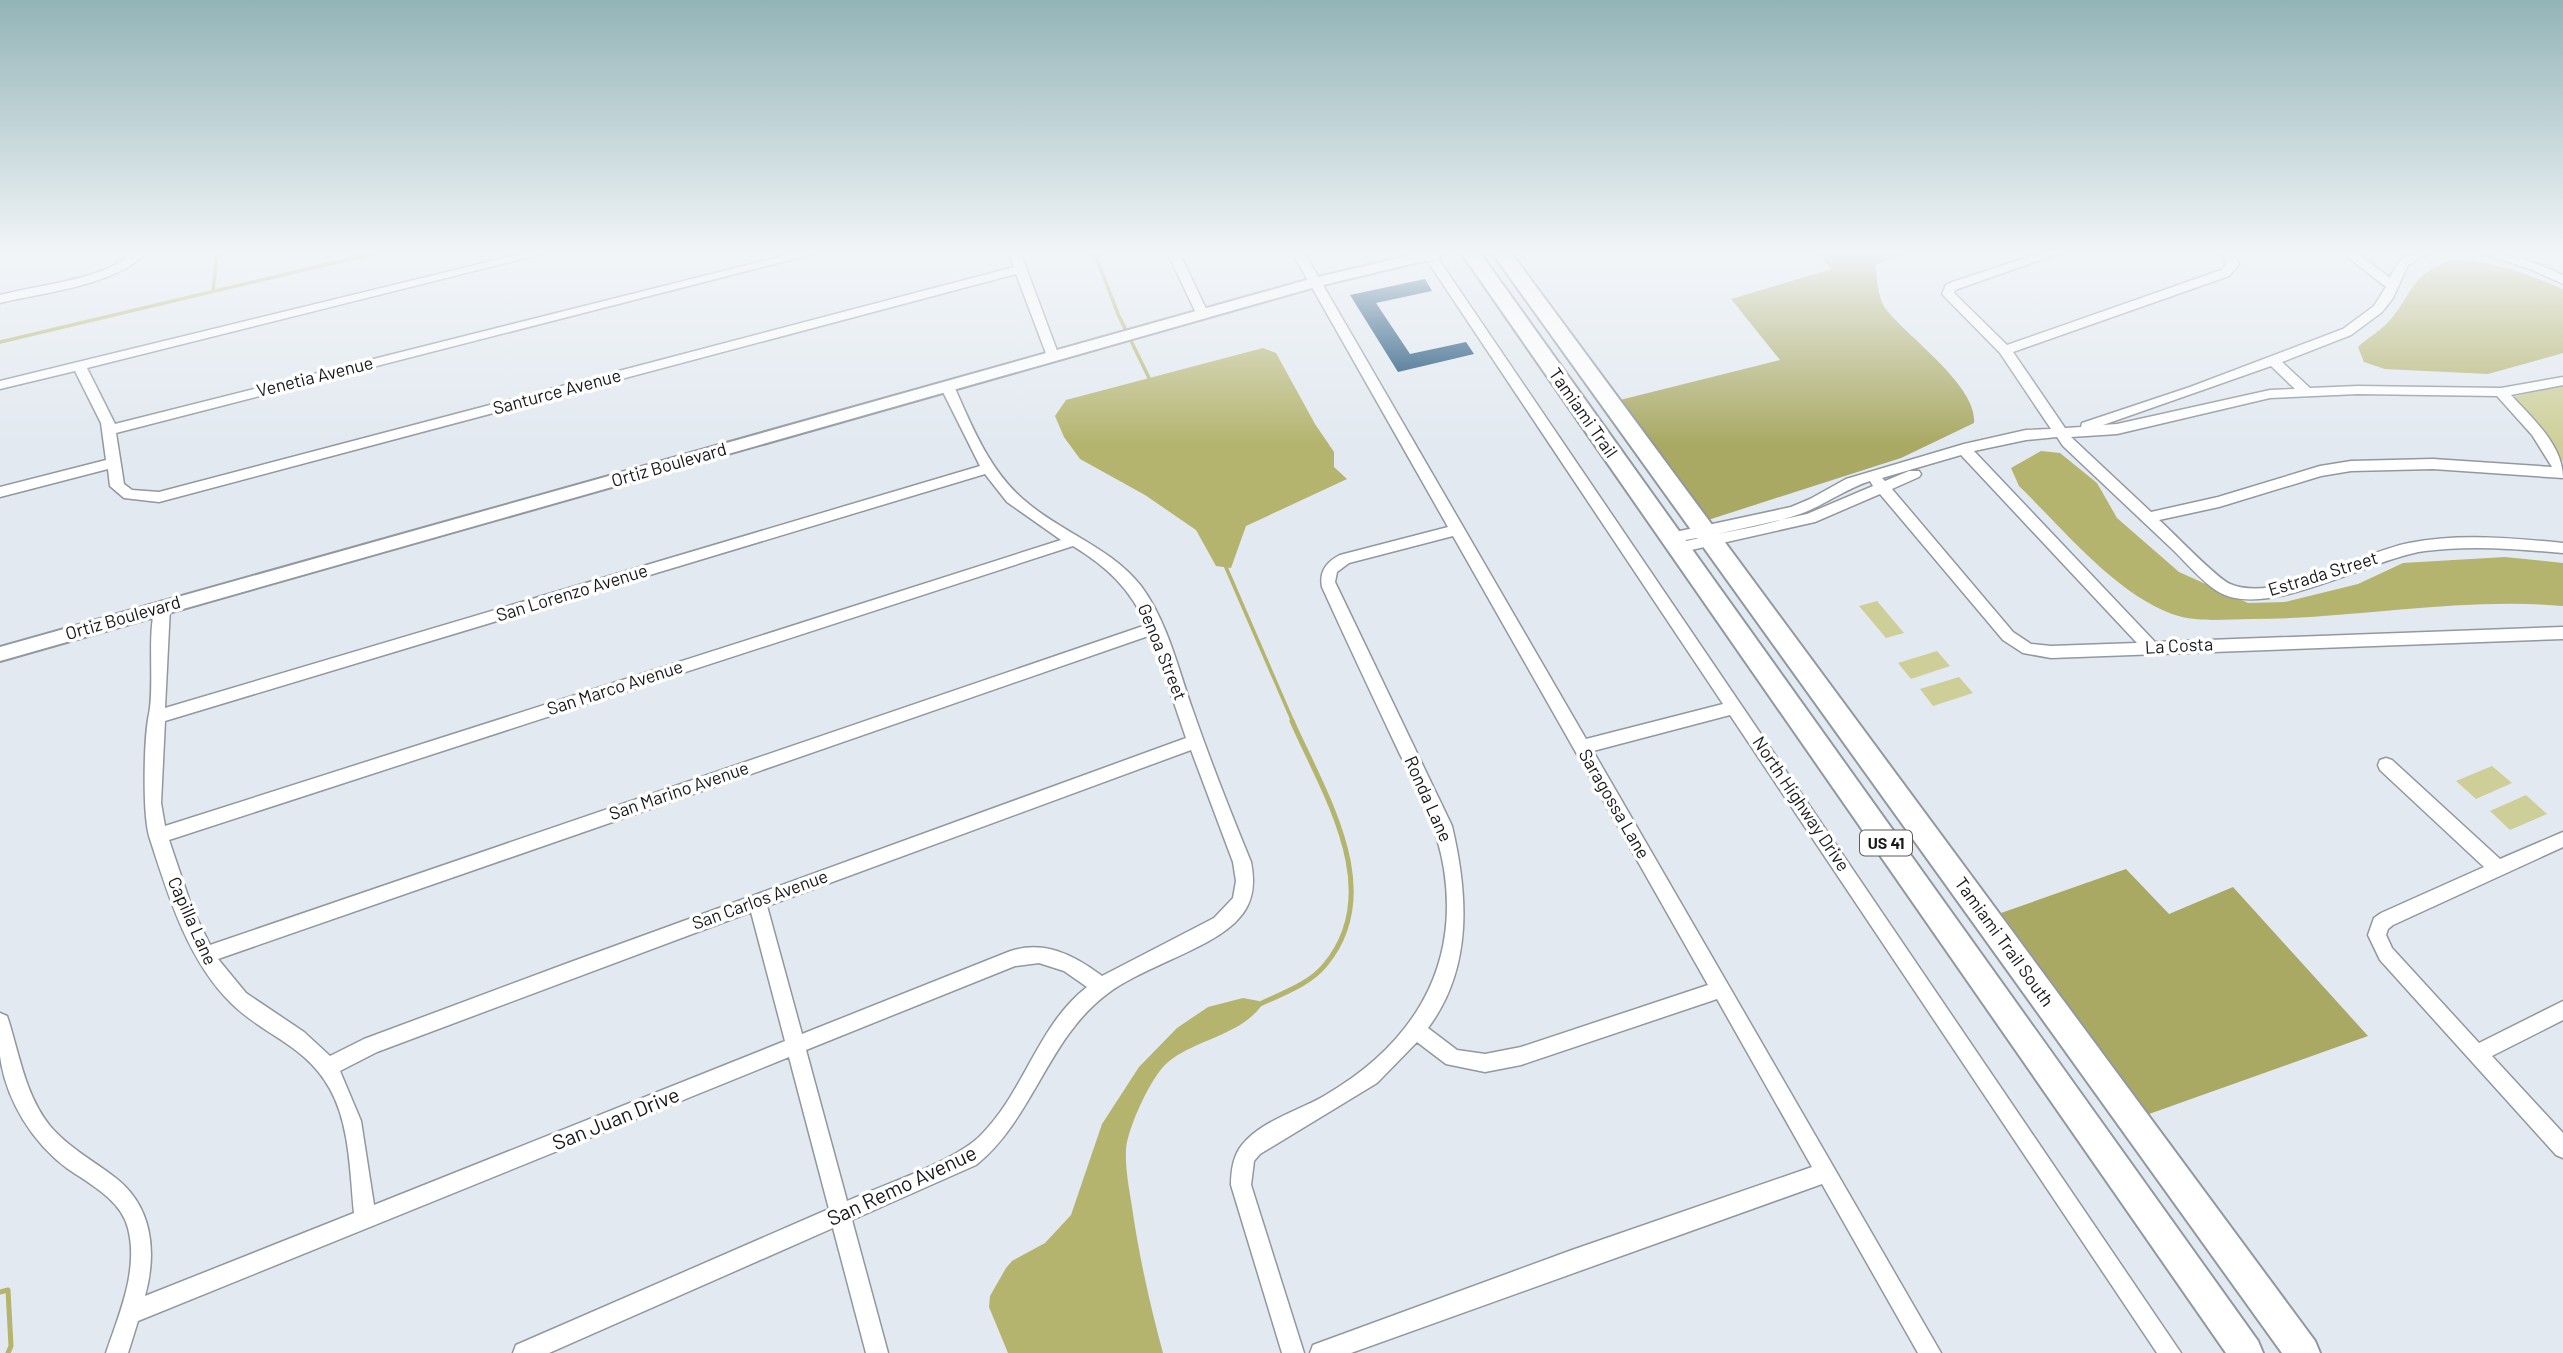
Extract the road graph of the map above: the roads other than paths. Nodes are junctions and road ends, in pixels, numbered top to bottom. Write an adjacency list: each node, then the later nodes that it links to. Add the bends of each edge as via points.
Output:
1 (273, 317): 16 (street)
2 (557, 317): 22 (street, Venetia Avenue)
3 (839, 317): 25 (street, Santurce Avenue, via 172,494 128,495 117,486)
4 (1038, 317): 14 (street)
5 (1188, 317): 14 (street, Ortiz Boulevard)
6 (1335, 317): 31 (street, Saragossa Lane)
7 (1475, 317): 40 (street, North Highway Drive)
8 (1520, 317): 32 (main road, Tamiami Trail / US 41)
9 (1544, 317): 32 (main road, Tamiami Trail / US 41)
10 (1971, 317): 13 (street, Estrada Street)
11 (2099, 317): 13 (street)
12 (2368, 317): 15 (street, via 2322,344)
13 (2005, 350): 23 (street, Estrada Street)
14 (1052, 356): 19 (street, Ortiz Boulevard)
15 (2273, 360): 20 (street); 23 (street)
16 (78, 364): 18 (street); 22 (street, Santurce Avenue)
17 (2563, 381): 21 (street)
18 (0, 385)
19 (947, 386): 26 (street, Genoa Street); 35 (street, Ortiz Boulevard)
20 (2305, 390): 21 (street); 23 (street, via 2244,398 2117,429)
21 (2501, 391): 27 (street, via 2537,432)
22 (109, 430): 25 (street, Santurce Avenue)
23 (2061, 434): 24 (street, via 2047,441); 30 (street, Estrada Street)
24 (1968, 453): 28 (street); 38 (street)
25 (112, 463): 29 (street)
26 (988, 468): 33 (street, Genoa Street, via 1025,510); 41 (street, San Lorenzo Avenue)
27 (2563, 472): 30 (street, via 2433,464 2351,466)
28 (1876, 481): 32 (street, via 1813,510); 38 (street, La Costa, via 2017,643 2051,652)
29 (0, 492)
30 (2146, 518): 34 (street, Estrada Street, via 2217,584 2246,594 2298,585 2406,548 2459,544)
31 (1457, 530): 43 (street, Saragossa Lane); 55 (street, Ronda Lane, via 1345,559 1330,571 1327,580 1443,826 1454,861 1458,900 1453,949 1441,987)
32 (1691, 539): 71 (main road, US 41); 72 (main road, Tamiami Trail South / US 41)
33 (1073, 541): 36 (street, Genoa Street, via 1125,576); 45 (street, San Marco Avenue)
34 (2563, 548)
35 (162, 607): 39 (street, Ortiz Boulevard); 41 (street, Capilla Lane)
36 (1154, 628): 42 (street, Genoa Street); 50 (street, San Marino Avenue)
37 (2563, 633): 38 (street, La Costa)
38 (2150, 647)
39 (0, 654)
40 (1735, 707): 43 (street); 70 (street, North Highway Drive)
41 (155, 719): 45 (street, Capilla Lane)
42 (1196, 741): 48 (street, San Carlos Avenue); 49 (street, Genoa Street, via 1242,862 1246,887)
43 (1581, 747): 52 (street, Saragossa Lane)
44 (2386, 765): 47 (street)
45 (157, 836): 50 (street, Capilla Lane)
46 (2563, 839): 47 (street)
47 (2498, 868): 57 (street, via 2387,919 2377,935 2386,954)
48 (757, 901): 56 (street); 58 (street, San Carlos Avenue, via 371,1045)
49 (1240, 905): 51 (street, San Remo Avenue, via 1212,929)
50 (205, 955): 58 (street, Capilla Lane, via 236,997 289,1032)
51 (1100, 986): 56 (street, San Juan Drive, via 1062,959 1027,954); 61 (street, San Remo Avenue, via 1058,1030 1011,1115 990,1142 957,1165)
52 (1721, 989): 55 (street, via 1521,1056 1485,1063 1453,1058); 60 (street, Saragossa Lane)
53 (2563, 1010): 57 (street)
54 (0, 1022): 63 (street, via 35,1122 57,1147 122,1197 138,1219 142,1252)
55 (1416, 1030): 67 (street, Ronda Lane, via 1367,1079 1258,1143 1248,1154 1241,1173 1245,1198)
56 (795, 1047): 61 (street); 62 (street, San Juan Drive)
57 (2476, 1054): 59 (street)
58 (328, 1067): 62 (street, Capilla Lane, via 353,1127)
59 (2563, 1149)
60 (1827, 1172): 68 (street); 69 (street, Saragossa Lane)
61 (841, 1215): 65 (street, San Remo Avenue); 66 (street)
62 (365, 1220): 63 (street, San Juan Drive)
63 (128, 1314): 64 (street)
64 (117, 1353)
65 (524, 1353)
66 (877, 1353)
67 (1293, 1353)
68 (1321, 1353)
69 (1930, 1353)
70 (2170, 1353)
71 (2246, 1353)
72 (2303, 1353)

